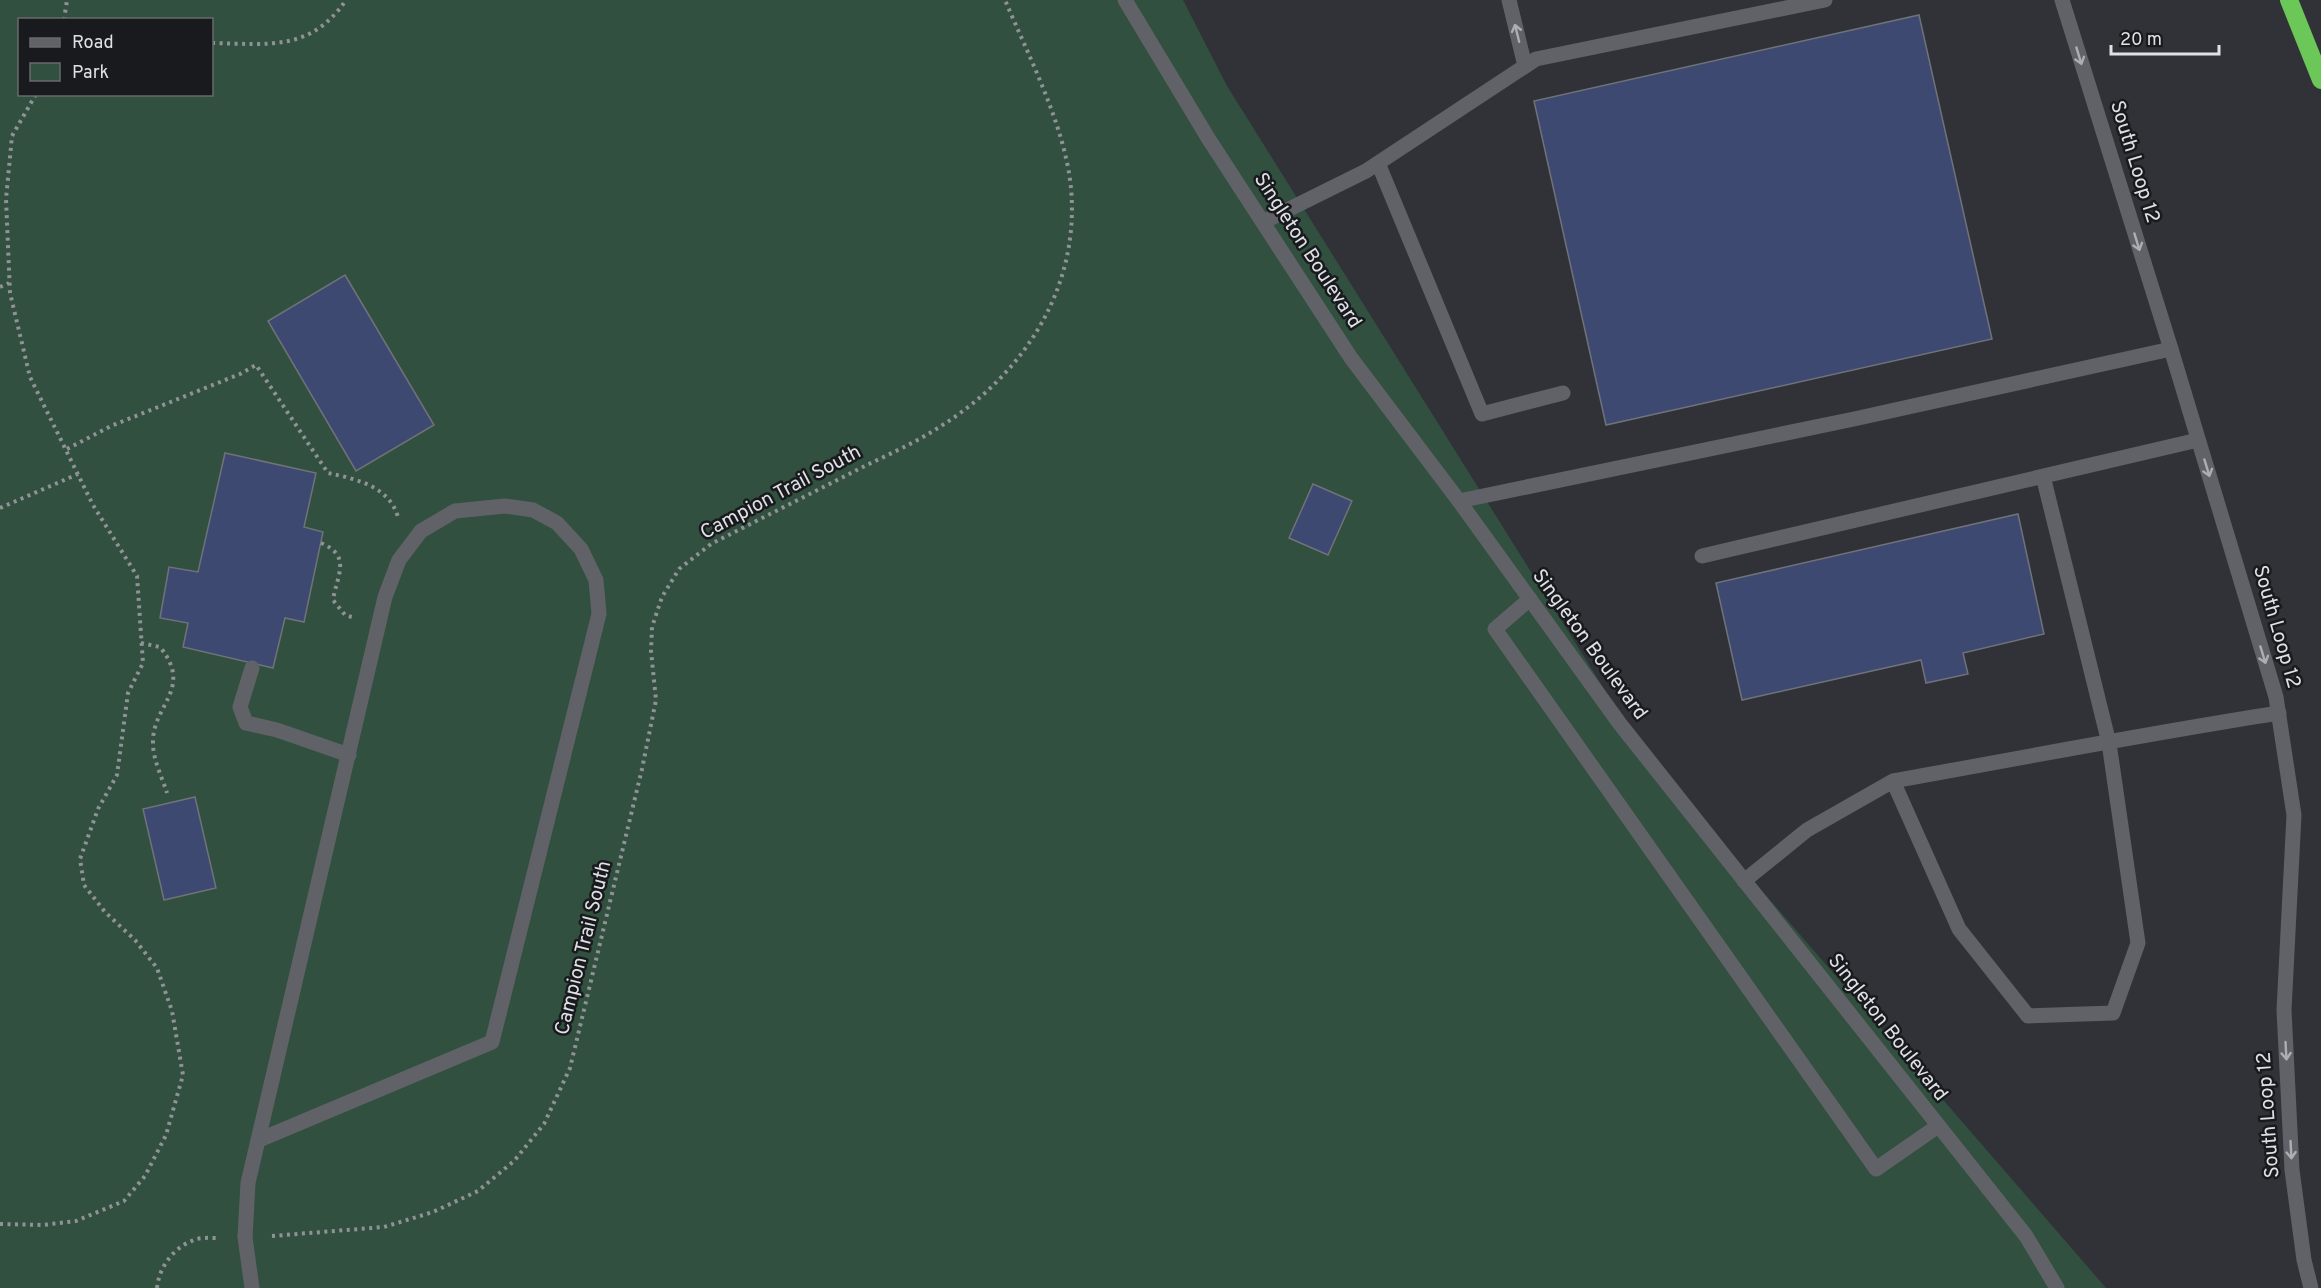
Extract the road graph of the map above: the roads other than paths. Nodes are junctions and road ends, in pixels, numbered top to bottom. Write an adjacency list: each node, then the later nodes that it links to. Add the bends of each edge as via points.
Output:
1 (1125, 0): 9 (street, Singleton Boulevard)
2 (1509, 0): 6 (street, one-way to 2)
3 (1825, 0): 6 (street, via 1536,59)
4 (2062, 0): 10 (street, South Loop 12, one-way to 10)
5 (2289, 0): 7 (highway)
6 (1525, 66): 8 (street)
7 (2321, 80)
8 (1378, 163): 9 (street); 11 (street, via 1482,414)
9 (1263, 222): 14 (street, Singleton Boulevard, via 1351,358)
10 (2171, 349): 12 (street, South Loop 12); 14 (street)
11 (1563, 393)
12 (2198, 440): 13 (street); 18 (street, South Loop 12, one-way to 18)
13 (2043, 476): 15 (street); 19 (street)
14 (1459, 501): 16 (street, Singleton Boulevard)
15 (1702, 556)
16 (1530, 600): 22 (street, Singleton Boulevard, via 1620,724); 23 (street, via 1495,629 1876,1169)
17 (252, 668): 20 (street, via 240,707 246,723)
18 (2278, 713): 19 (street); 27 (street, South Loop 12, one-way to 27, via 2294,815 2284,1010 2292,1170)
19 (2109, 743): 21 (street); 21 (street, via 2138,943 2112,1013 2028,1016 1959,929)
20 (349, 755): 24 (street); 24 (street, via 389,588 399,560 421,531 455,511 505,506 533,510 557,523 581,549 596,580 599,614 492,1042)
21 (1893, 782): 22 (street, via 1807,830)
22 (1744, 881): 23 (street, Singleton Boulevard)
23 (1938, 1126): 26 (street, Singleton Boulevard, via 2026,1236)
24 (259, 1140): 25 (street, via 248,1183 245,1237)
25 (252, 1288)
26 (2057, 1288)
27 (2311, 1288)

